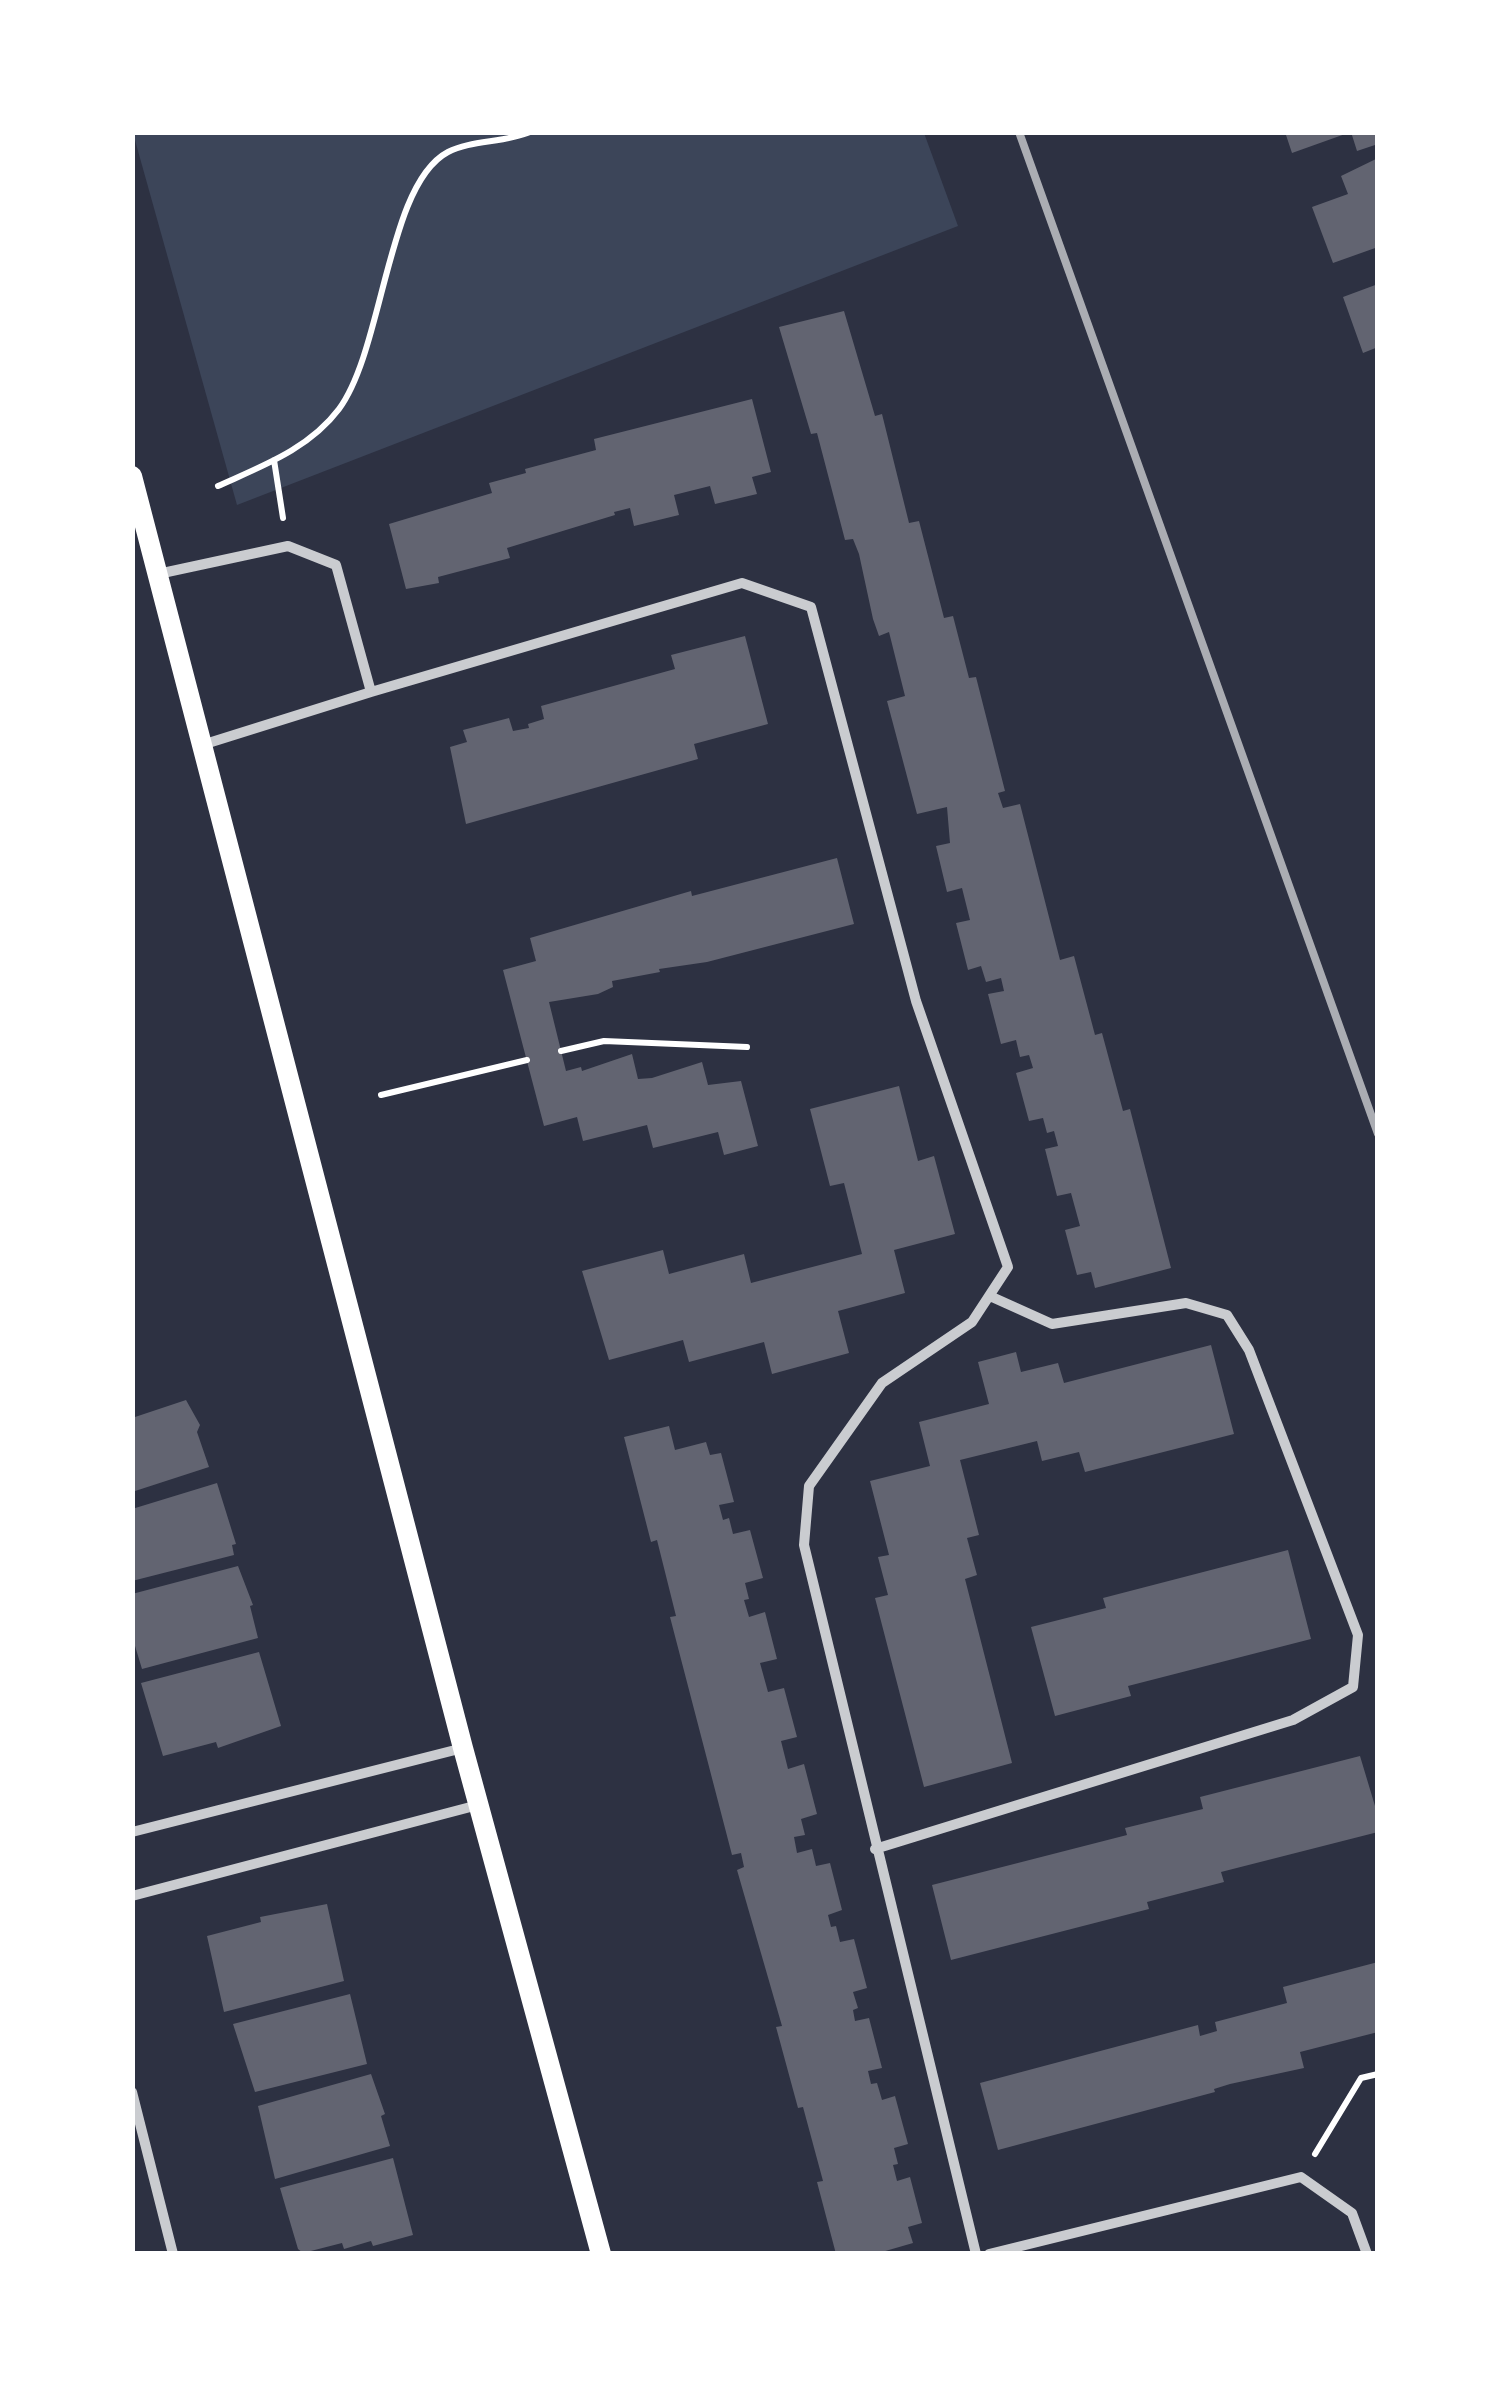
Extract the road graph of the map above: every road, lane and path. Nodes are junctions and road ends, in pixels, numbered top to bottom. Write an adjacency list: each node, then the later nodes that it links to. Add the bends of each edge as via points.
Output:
1 (530, 132): 2 (path, via 449,152 426,172 404,215 360,374 338,410 297,450)
2 (274, 460): 4 (path); 5 (path)
3 (132, 476): 6 (main road)
4 (218, 486)
5 (288, 546): 6 (street); 7 (street, via 336,565)
6 (158, 574): 8 (main road)
7 (372, 692): 8 (street); 13 (street, via 742,583 811,606 916,1000 1008,1267)
8 (202, 746): 14 (main road)
9 (746, 1047): 10 (path, via 604,1041)
10 (561, 1051)
11 (526, 1060): 12 (path)
12 (381, 1095)
13 (992, 1297): 17 (street, via 972,1322 882,1383 809,1486 804,1545); 17 (street, via 1052,1324 1186,1303 1228,1315 1249,1350 1358,1636 1353,1687 1293,1720)
14 (463, 1748): 15 (main road); 16 (street)
15 (478, 1805): 18 (street); 23 (main road)
16 (132, 1832)
17 (876, 1849): 24 (street)
18 (132, 1896)
19 (1378, 2074): 21 (path, via 1361,2078)
20 (132, 2092): 22 (street)
21 (1301, 2177): 25 (street); 26 (street, via 1352,2213)
22 (173, 2254)
23 (602, 2254)
24 (976, 2254)
25 (989, 2254)
26 (1367, 2254)

